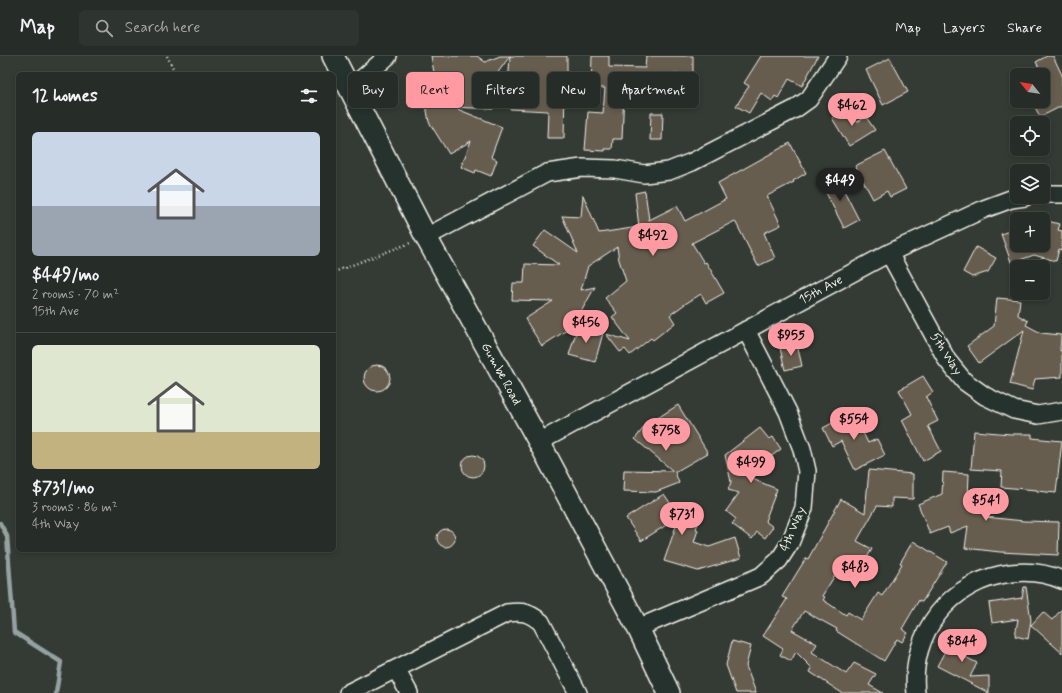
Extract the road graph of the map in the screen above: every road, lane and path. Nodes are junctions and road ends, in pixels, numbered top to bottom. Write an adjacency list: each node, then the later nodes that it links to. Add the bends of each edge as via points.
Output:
1 (168, 56): 5 (path)
2 (333, 56): 7 (street, Gumbe Road)
3 (388, 56): 6 (street)
4 (838, 56): 12 (street, via 810,99 692,162 669,171 644,174 615,169 582,168 547,173)
5 (175, 72)
6 (370, 72)
7 (348, 85)
8 (360, 108): 12 (street, Gumbe Road)
9 (1050, 194): 10 (street)
10 (1062, 194)
11 (1010, 199): 13 (street, 15th Ave)
12 (426, 237): 14 (path); 17 (street, Gumbe Road)
13 (889, 253): 15 (street, 15th Ave); 16 (street, 5th Way, via 947,360 964,381 985,396 1014,410 1038,415)
14 (336, 271)
15 (746, 330): 17 (street, 15th Ave); 19 (street, 4th Way, via 788,412 802,449 807,471 804,508 790,543 778,560 761,576)
16 (1062, 411)
17 (539, 442): 19 (street, Gumbe Road)
18 (1062, 580): 25 (street, via 1052,575 1024,571 996,575 970,585 947,602 930,624 918,650 914,678)
19 (638, 628): 24 (street, Gumbe Road)
20 (396, 669): 21 (street); 22 (street); 23 (street, via 506,613 518,611 531,614 541,622)
21 (348, 693)
22 (409, 693)
23 (578, 693)
24 (669, 693)
25 (916, 693)

